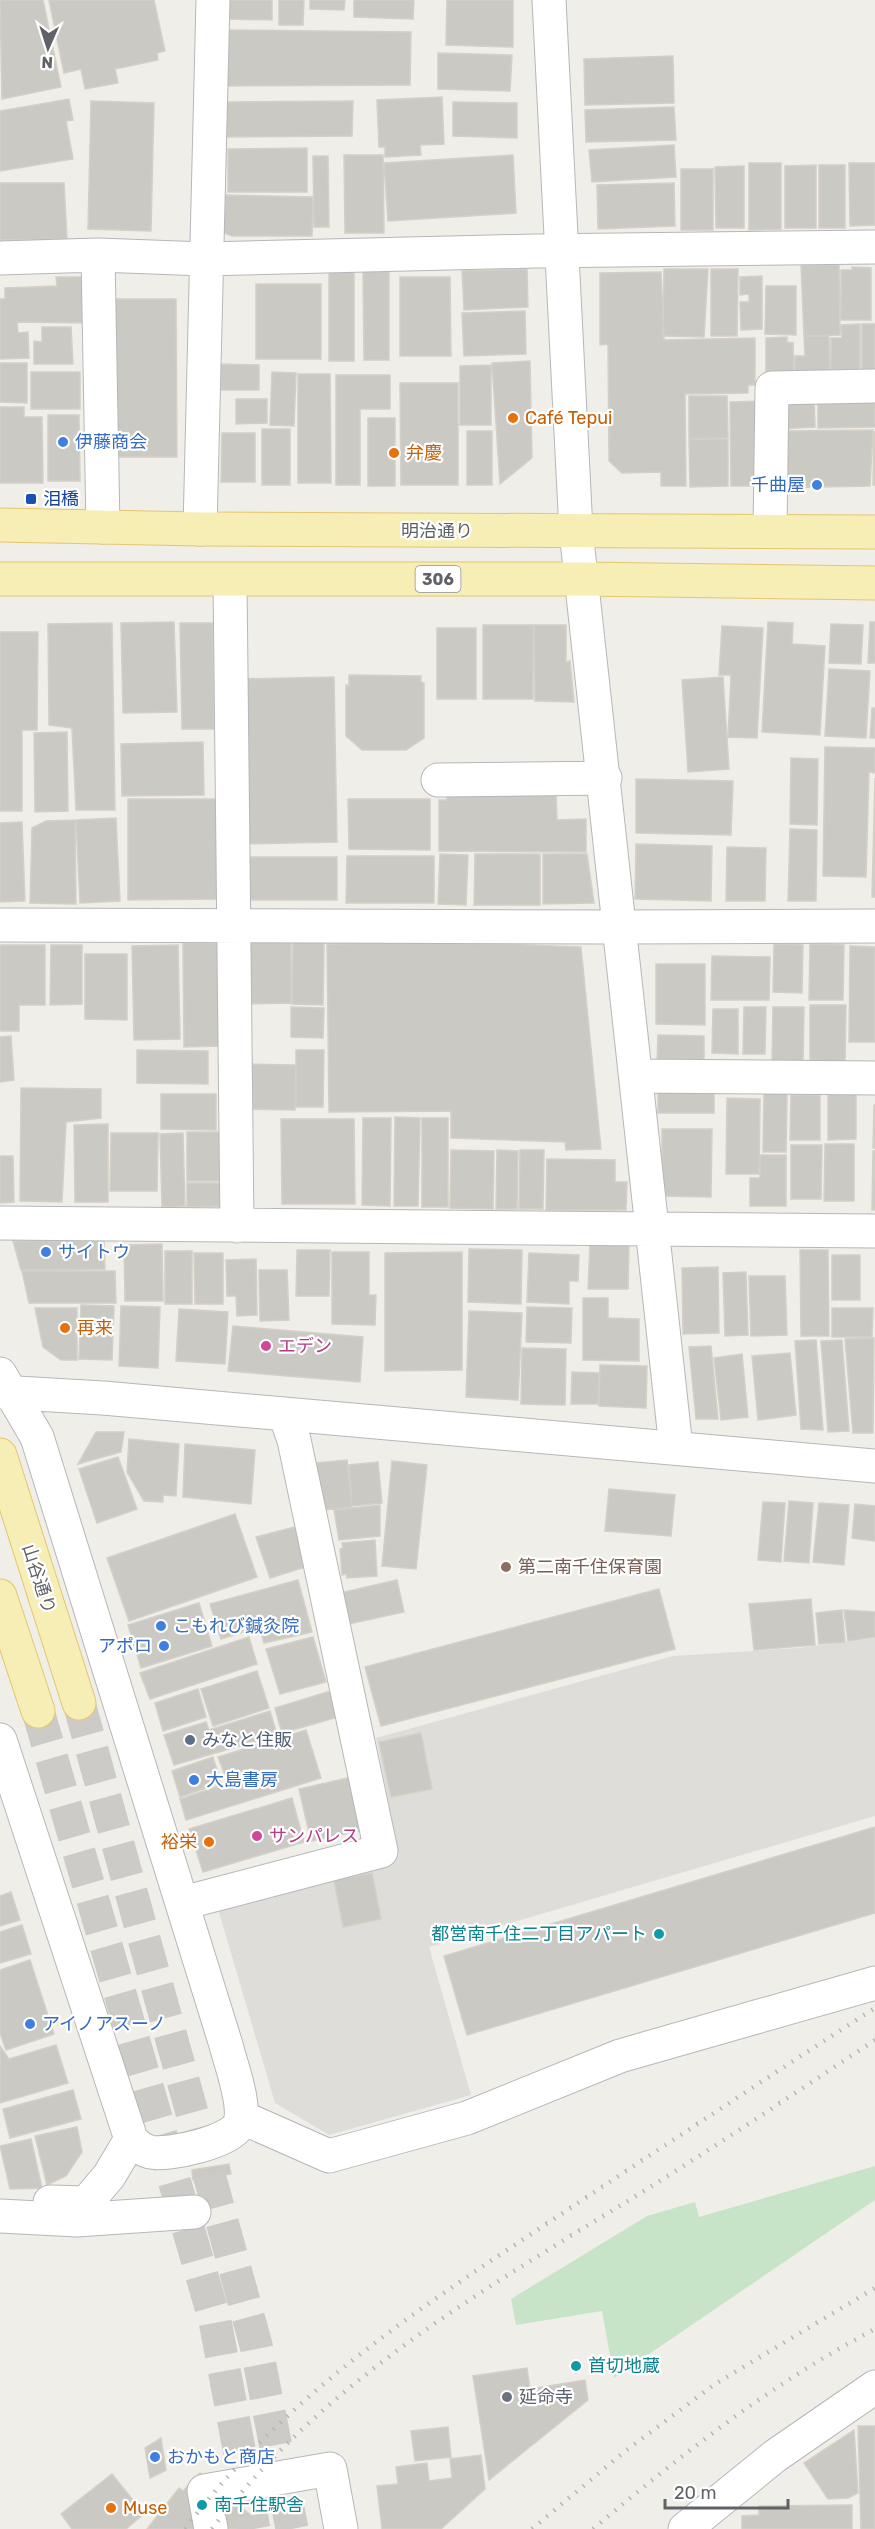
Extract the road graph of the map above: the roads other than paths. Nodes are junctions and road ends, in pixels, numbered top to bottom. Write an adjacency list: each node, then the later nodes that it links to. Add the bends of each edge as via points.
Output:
1 (213, 0): 7 (street)
2 (549, 0): 4 (street)
3 (875, 248): 4 (street)
4 (561, 251): 7 (street); 12 (street)
5 (99, 255): 6 (street); 7 (street); 10 (street)
6 (0, 258)
7 (205, 259): 11 (street)
8 (875, 386): 13 (street, via 772,388)
9 (0, 525): 10 (main road, 明治通り)
10 (103, 526): 11 (main road, 明治通り)
11 (200, 529): 12 (main road, 明治通り)
12 (576, 531): 13 (main road, 明治通り); 16 (street)
13 (770, 531): 14 (main road, 明治通り)
14 (875, 532)
15 (0, 579): 17 (main road, 306)
16 (583, 579): 17 (main road, 306); 18 (main road, 306); 19 (street)
17 (230, 580): 22 (street)
18 (875, 584)
19 (605, 778): 20 (street); 24 (street)
20 (438, 780)
21 (0, 925): 22 (street)
22 (234, 926): 24 (street); 28 (street)
23 (875, 926): 24 (street)
24 (620, 927): 25 (street)
25 (636, 1077): 26 (street); 29 (street)
26 (875, 1078)
27 (0, 1223): 28 (street)
28 (237, 1226): 29 (street)
29 (653, 1228): 30 (street); 33 (street)
30 (875, 1231)
31 (4, 1386): 32 (street); 40 (street, via 37,1437)
32 (285, 1414): 33 (street); 40 (street, via 294,1440 381,1851)
33 (676, 1448): 35 (street)
34 (0, 1455): 37 (main road, 山谷通り)
35 (875, 1466)
36 (0, 1596): 38 (main road)
37 (78, 1703)
38 (38, 1711)
39 (0, 1740): 43 (street)
40 (183, 1903): 42 (street, via 239,2092)
41 (875, 1983): 42 (street, via 620,2056 467,2118 329,2156)
42 (241, 2117): 43 (street, via 239,2125 224,2139 159,2153 147,2152)
43 (131, 2139): 44 (street, via 86,2203)
44 (0, 2200)
45 (194, 2212): 46 (street, via 77,2220)
46 (0, 2216)
47 (875, 2387): 50 (street, via 774,2456)
48 (211, 2529): 49 (street, via 204,2491 330,2469)
49 (341, 2529)
50 (685, 2529)

